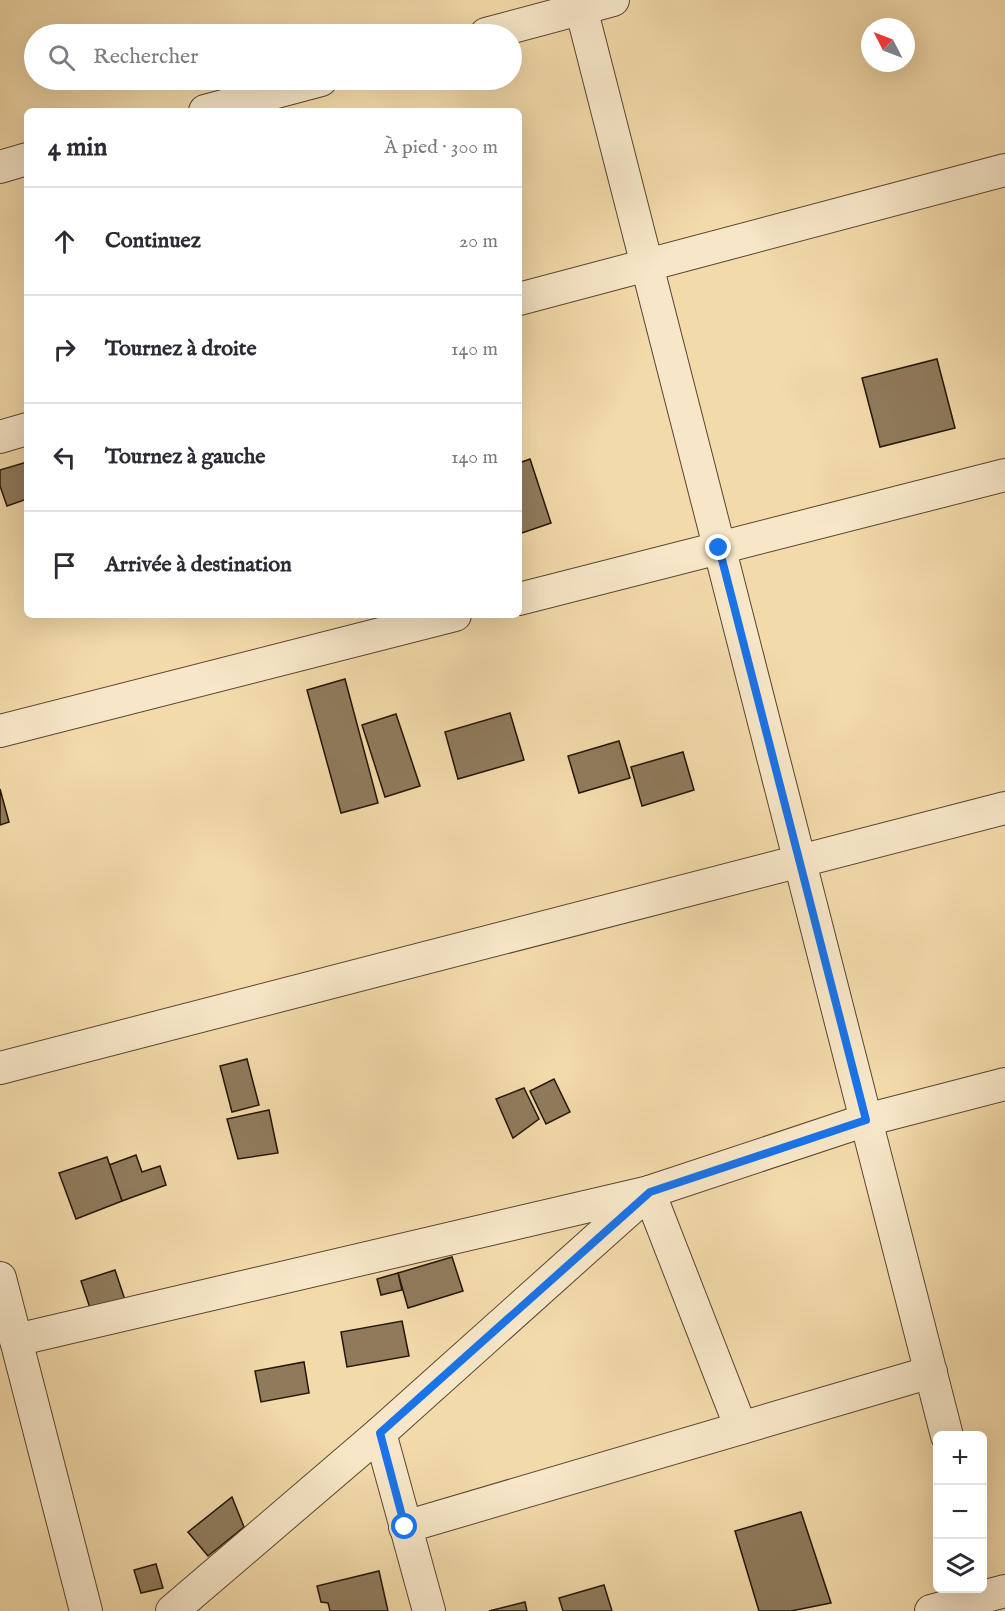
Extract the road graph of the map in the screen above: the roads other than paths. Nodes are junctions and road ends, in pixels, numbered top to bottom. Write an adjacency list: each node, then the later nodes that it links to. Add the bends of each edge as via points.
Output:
1 (613, 0): 2 (street)
2 (580, 4): 3 (street); 9 (street)
3 (517, 24)
4 (284, 90): 5 (street)
5 (216, 108)
6 (24, 160): 7 (street)
7 (0, 167)
8 (1005, 170): 9 (street)
9 (646, 265): 10 (street); 14 (street)
10 (522, 298)
11 (24, 430): 12 (street)
12 (0, 437)
13 (1005, 475): 14 (street)
14 (719, 548): 15 (street); 19 (street)
15 (522, 598)
16 (443, 618): 17 (street)
17 (0, 731)
18 (1005, 808): 19 (street)
19 (800, 861): 20 (street); 22 (street)
20 (0, 1068)
21 (1005, 1084): 22 (street)
22 (866, 1120): 23 (street); 26 (street)
23 (650, 1192): 25 (street); 27 (street); 29 (street)
24 (0, 1278): 25 (street)
25 (16, 1340): 32 (street)
26 (931, 1372): 27 (street); 28 (street)
27 (741, 1428): 30 (street)
28 (946, 1431)
29 (380, 1433): 30 (street); 33 (street)
30 (405, 1527): 34 (street)
31 (992, 1592): 35 (street)
32 (86, 1611)
33 (172, 1611)
34 (429, 1611)
35 (931, 1611)

